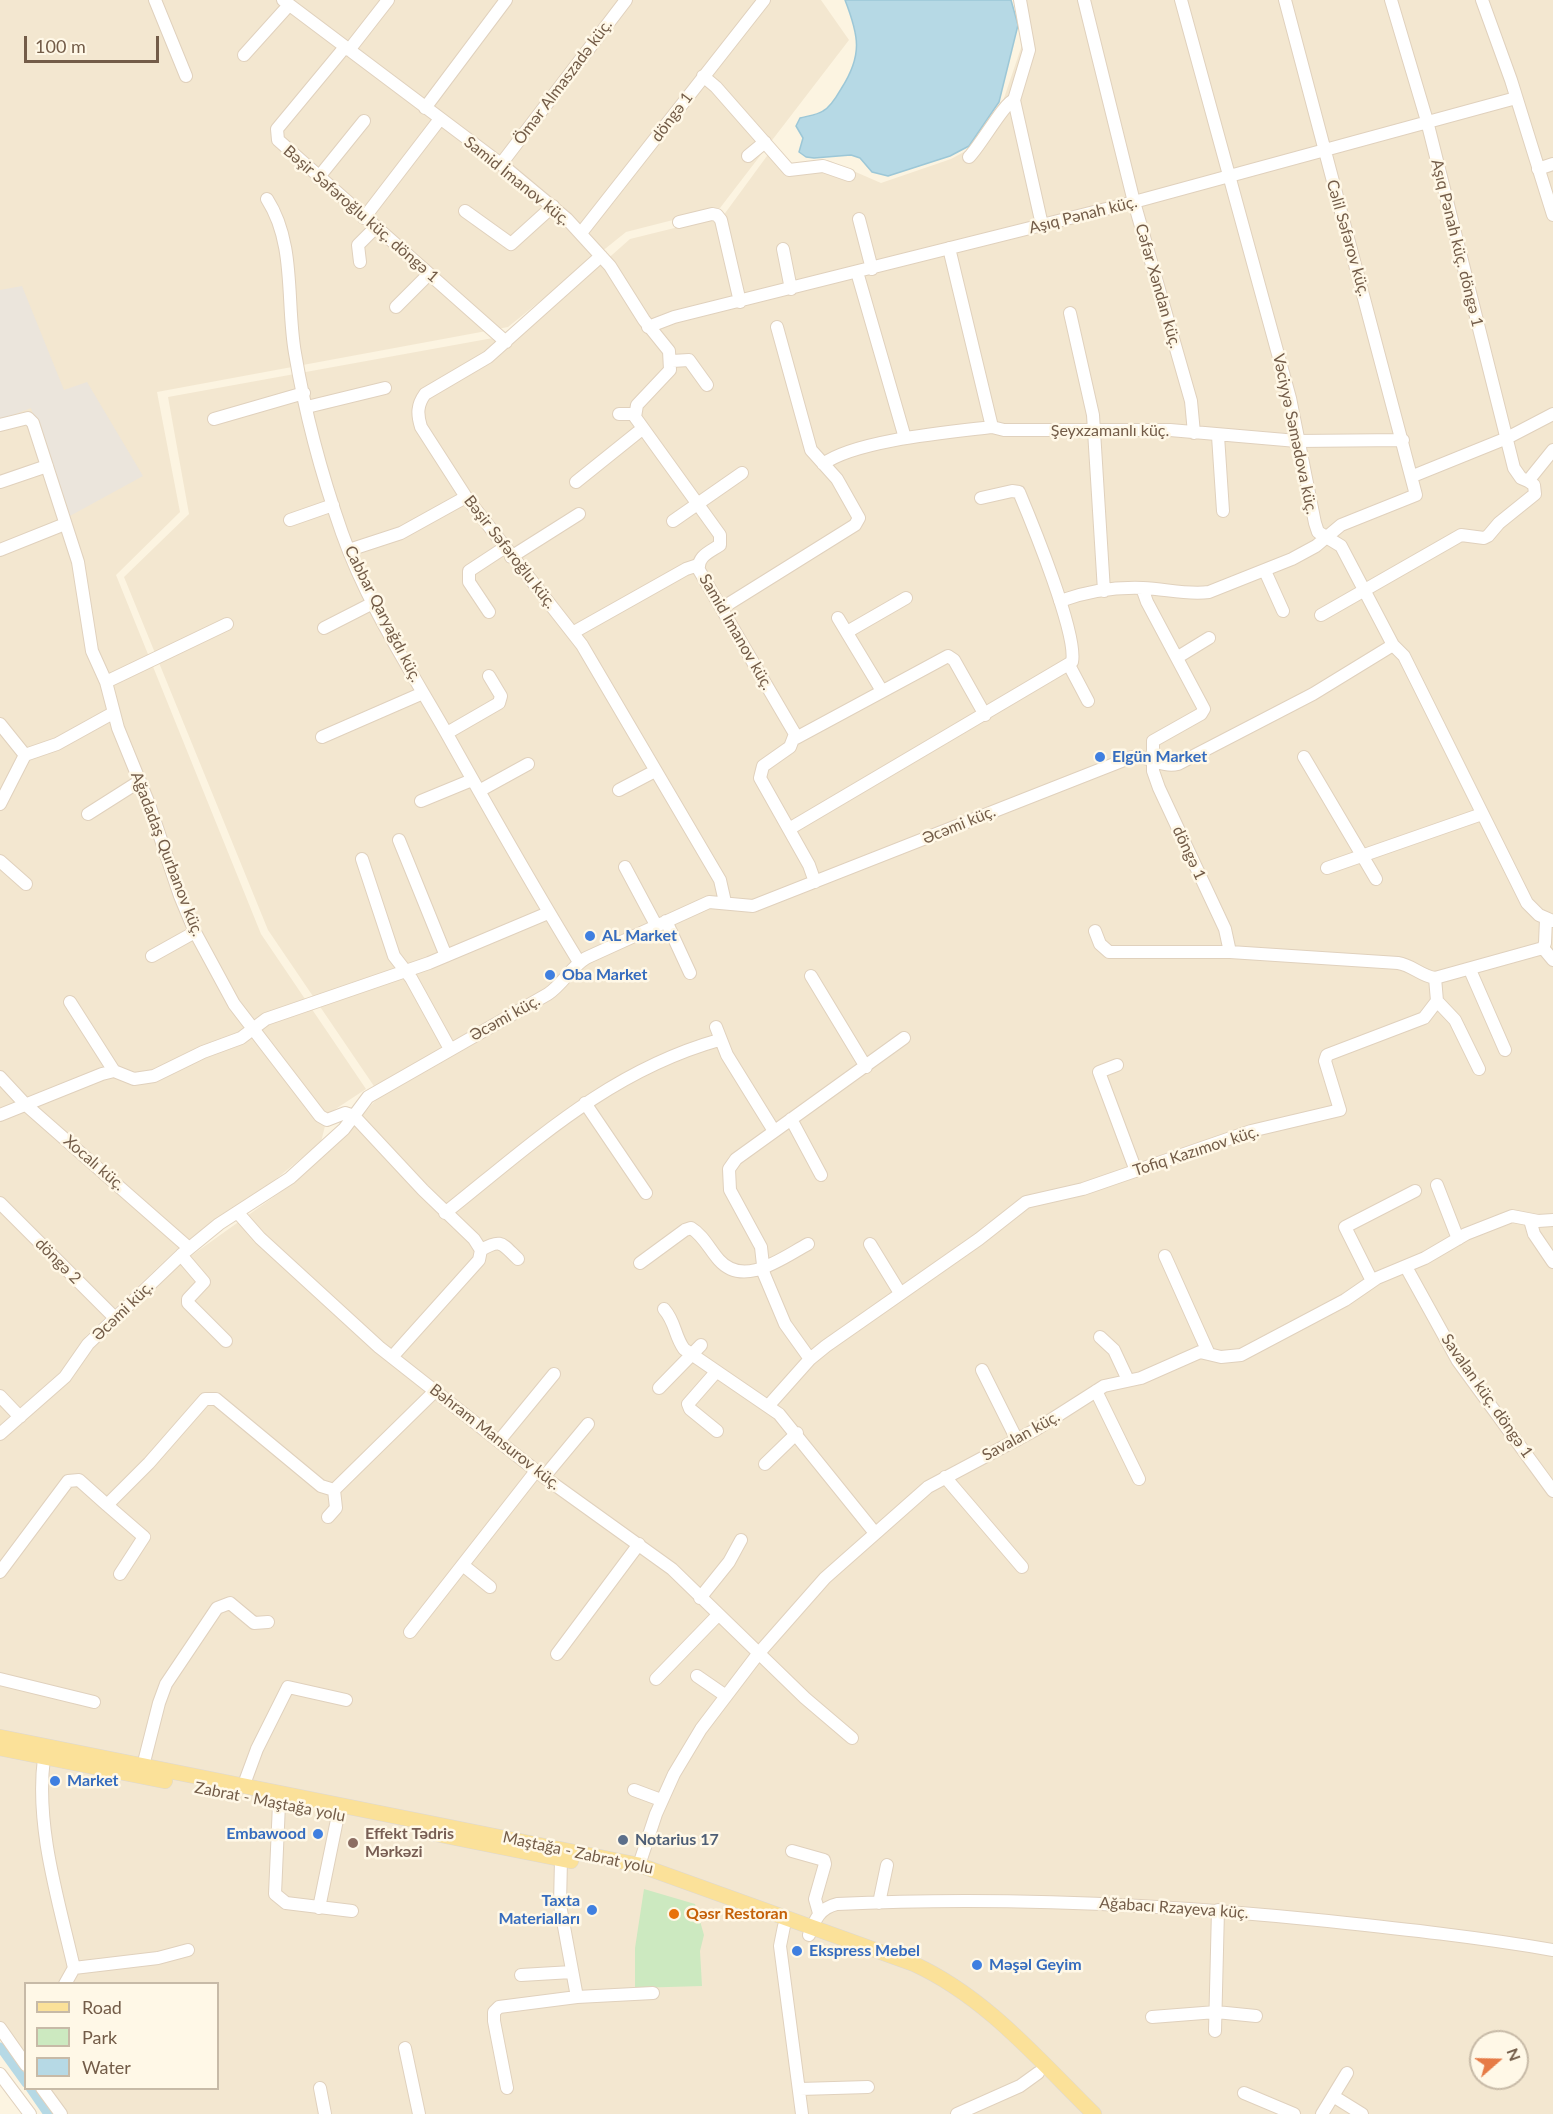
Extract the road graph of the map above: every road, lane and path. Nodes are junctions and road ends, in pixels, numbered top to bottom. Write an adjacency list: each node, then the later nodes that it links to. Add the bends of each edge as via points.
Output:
1 (155, 0): 15 (street)
2 (387, 0): 13 (street)
3 (506, 0): 19 (street)
4 (626, 0): 27 (street, Ömər Almaszadə küç.)
5 (764, 0): 16 (street, döngə 1)
6 (1020, 0): 18 (street, via 1029,50)
7 (1084, 0): 34 (street, Cəfər Xəndan küç.)
8 (1181, 0): 31 (street, Vəciyyə Səmədova küç.)
9 (1285, 0): 24 (street, Cəlil Səfərov küç.)
10 (1391, 0): 22 (street, Aşıq Pənah küç. döngə 1)
11 (1482, 0): 17 (street)
12 (286, 2): 13 (street, Samid İmanov küç.); 14 (street)
13 (347, 48): 19 (street, Samid İmanov küç.); 32 (street, Bəşir Səfəroğlu küç. döngə 1, via 276,133 278,140)
14 (244, 55)
15 (186, 76)
16 (703, 76): 23 (street); 43 (street, döngə 1)
17 (1516, 98): 22 (street, Aşıq Pənah küç.); 29 (street)
18 (1014, 100): 26 (street, via 1005,105 981,145); 41 (street)
19 (425, 108): 20 (street, Samid İmanov küç.)
20 (440, 119): 27 (street, Samid İmanov küç.); 38 (street)
21 (364, 121): 32 (street)
22 (1426, 121): 24 (street, Aşıq Pənah küç.); 74 (street, Aşıq Pənah küç. döngə 1)
23 (765, 142): 25 (street); 30 (street, via 789,170 823,166)
24 (1322, 149): 31 (street, Aşıq Pənah küç.); 75 (street, Cəlil Səfərov küç.)
25 (748, 156)
26 (969, 157)
27 (501, 164): 35 (street, Samid İmanov küç.)
28 (1553, 164): 29 (street)
29 (1538, 169): 37 (street)
30 (849, 175)
31 (1229, 176): 34 (street, Aşıq Pənah küç.); 76 (street, Vəciyyə Səmədova küç., via 1290,398)
32 (318, 178): 38 (street, Bəşir Səfəroğlu küç. döngə 1)
33 (267, 199): 61 (street, Cabbar Qaryağdı küç., via 280,224 288,261 290,323)
34 (1134, 202): 41 (street, Aşıq Pənah küç.); 71 (street, Cəfər Xəndan küç., via 1191,401)
35 (553, 206): 36 (street, via 511,244); 43 (street, Samid İmanov küç.)
36 (465, 211)
37 (1553, 215)
38 (364, 218): 42 (street, Bəşir Səfəroğlu küç. döngə 1)
39 (859, 219): 48 (street)
40 (680, 222): 52 (street, via 712,214 721,220)
41 (1042, 225): 44 (street, Aşıq Pənah küç.)
42 (375, 228): 47 (street, via 358,245); 50 (street, Bəşir Səfəroğlu küç. döngə 1)
43 (581, 233): 46 (street, Samid İmanov küç.)
44 (949, 248): 48 (street, Aşıq Pənah küç.); 68 (street)
45 (783, 249): 51 (street)
46 (601, 256): 55 (street, Samid İmanov küç.); 57 (street, Bəşir Səfəroğlu küç.)
47 (360, 262)
48 (872, 269): 49 (street, Aşıq Pənah küç.)
49 (858, 272): 51 (street, Aşıq Pənah küç.); 73 (street)
50 (429, 274): 53 (street); 57 (street, Bəşir Səfəroğlu küç. döngə 1)
51 (791, 289): 52 (street, Aşıq Pənah küç.)
52 (740, 302): 55 (street, Aşıq Pənah küç.)
53 (396, 307)
54 (1071, 313): 70 (street)
55 (648, 327): 58 (street, Samid İmanov küç., via 669,351)
56 (777, 327): 78 (street, via 808,443)
57 (506, 342): 85 (street, Bəşir Səfəroğlu küç., via 420,401 421,427)
58 (672, 362): 59 (street, via 689,360); 64 (street, via 670,370 637,405)
59 (707, 385)
60 (385, 388): 62 (street)
61 (304, 393): 62 (street, Cabbar Qaryağdı küç.); 66 (street)
62 (307, 407): 88 (street, Cabbar Qaryağdı küç.)
63 (619, 414): 64 (street)
64 (634, 414): 69 (street, Samid İmanov küç.)
65 (1553, 414): 74 (street)
66 (214, 419)
67 (0, 425): 79 (street, Ağadadaş Qurbanov küç., via 28,418)
68 (992, 427): 70 (street, Şeyxzamanlı küç.); 73 (street, Şeyxzamanlı küç.)
69 (642, 429): 84 (street); 87 (street, Samid İmanov küç.)
70 (1095, 432): 71 (street, Şeyxzamanlı küç.); 102 (street)
71 (1194, 433): 72 (street, Şeyxzamanlı küç.)
72 (1218, 436): 76 (street, Şeyxzamanlı küç.); 89 (street)
73 (905, 438): 78 (street, Şeyxzamanlı küç., via 836,455)
74 (1507, 438): 81 (street); 82 (street, Aşıq Pənah küç. döngə 1, via 1514,468)
75 (1403, 440): 76 (street, Şeyxzamanlı küç.); 81 (street, Cəlil Səfərov küç.)
76 (1297, 441): 94 (street, Vəciyyə Səmədova küç., via 1315,523)
77 (1553, 450): 82 (street)
78 (823, 464): 106 (street, via 837,479 858,514 858,522)
79 (47, 466): 83 (street); 93 (street, Ağadadaş Qurbanov küç.)
80 (742, 473): 87 (street)
81 (1413, 476): 94 (street, via 1416,495 1350,520)
82 (1528, 481): 101 (street, via 1534,485 1535,494 1488,536 1461,535)
83 (0, 482)
84 (576, 482)
85 (466, 497): 96 (street, via 412,528); 97 (street, Bəşir Səfəroğlu küç.)
86 (981, 498): 104 (street, via 1019,492)
87 (697, 504): 92 (street); 98 (street, Samid İmanov küç., via 718,530 722,543 702,557)
88 (333, 505): 91 (street); 96 (street, Cabbar Qaryağdı küç.)
89 (1223, 510)
90 (579, 514): 97 (street)
91 (290, 520)
92 (673, 521)
93 (65, 524): 95 (street); 120 (street, Ağadadaş Qurbanov küç., via 82,580 92,651)
94 (1325, 537): 99 (street, via 1316,546); 101 (street, Vəciyyə Səmədova küç., via 1341,546)
95 (0, 550)
96 (349, 550): 105 (street, Cabbar Qaryağdı küç.)
97 (507, 553): 108 (street, via 469,571 469,582); 113 (street, Bəşir Səfəroğlu küç.)
98 (698, 565): 106 (street, Samid İmanov küç.); 113 (street)
99 (1265, 571): 100 (street, via 1196,594); 107 (street)
100 (1142, 588): 102 (street); 117 (street)
101 (1364, 590): 109 (street); 116 (street, Vəciyyə Səmədova küç.)
102 (1104, 591): 104 (street)
103 (906, 598): 114 (street)
104 (1060, 602): 118 (street, via 1073,650)
105 (373, 603): 112 (street); 122 (street, Cabbar Qaryağdı küç.)
106 (722, 608): 129 (street, Samid İmanov küç.)
107 (1283, 611)
108 (489, 612)
109 (1322, 615)
110 (838, 618): 114 (street)
111 (227, 624): 120 (street)
112 (324, 628)
113 (574, 632): 134 (street, Bəşir Səfəroğlu küç.)
114 (847, 632): 121 (street)
115 (1209, 638): 117 (street)
116 (1393, 645): 132 (street, Əcəmi küç., via 1303,700 1185,761 1171,766); 142 (street, Vəciyyə Səmədova küç., via 1404,656)
117 (1178, 657): 132 (street, via 1204,709 1153,741)
118 (1069, 665): 123 (street); 125 (street)
119 (489, 676): 127 (street, via 501,696 499,703)
120 (106, 682): 124 (street, Ağadadaş Qurbanov küç.)
121 (882, 691): 125 (street, via 948,656); 129 (street)
122 (423, 693): 127 (street, Cabbar Qaryağdı küç.); 128 (street)
123 (1088, 701)
124 (113, 713): 130 (street, via 57,744); 136 (street, Ağadadaş Qurbanov küç.)
125 (985, 715): 143 (street)
126 (0, 724): 130 (street)
127 (447, 733): 135 (street, Cabbar Qaryağdı küç.)
128 (322, 737)
129 (796, 738): 143 (street, via 760,771 763,786)
130 (26, 755): 140 (street)
131 (1304, 758): 145 (street)
132 (1152, 760): 151 (street, Əcəmi küç., via 1137,757 1113,764); 160 (street, döngə 1, via 1159,788 1225,930)
133 (528, 764): 138 (street)
134 (655, 771): 137 (street); 153 (street, Bəşir Səfəroğlu küç., via 720,879)
135 (472, 780): 138 (street, Cabbar Qaryağdı küç.); 139 (street)
136 (140, 781): 141 (street); 158 (street, Ağadadaş Qurbanov küç.)
137 (619, 790)
138 (479, 791): 154 (street, Cabbar Qaryağdı küç.)
139 (422, 801)
140 (0, 804)
141 (88, 814)
142 (1482, 814): 145 (street); 155 (street, Vəciyyə Səmədova küç., via 1527,903)
143 (789, 829): 151 (street)
144 (399, 840): 162 (street)
145 (1363, 856): 149 (street); 150 (street)
146 (362, 859): 165 (street, via 394,956)
147 (0, 861): 152 (street)
148 (625, 867): 156 (street)
149 (1327, 868)
150 (1376, 879)
151 (815, 882): 153 (street, Əcəmi küç., via 749,907)
152 (26, 884)
153 (725, 902): 156 (street, Əcəmi küç., via 709,902)
154 (549, 913): 162 (street); 164 (street, Cabbar Qaryağdı küç.)
155 (1550, 920): 159 (street)
156 (661, 923): 164 (street, Əcəmi küç.); 167 (street)
157 (1095, 931): 160 (street, via 1100,945 1109,952)
158 (195, 932): 161 (street); 173 (street, Ağadadaş Qurbanov küç., via 234,1004)
159 (1543, 948): 163 (street); 166 (street)
160 (1230, 952): 169 (street, via 1398,963)
161 (152, 956)
162 (446, 956): 165 (street)
163 (1553, 960)
164 (579, 962): 176 (street, Əcəmi küç., via 555,990)
165 (406, 970): 173 (street, via 275,1015); 176 (street)
166 (1470, 970): 169 (street); 177 (street)
167 (690, 974)
168 (811, 976): 179 (street)
169 (1435, 978): 170 (street)
170 (1437, 1001): 180 (street, via 1455,1020); 189 (street, Tofiq Kazımov küç., via 1424,1018 1327,1054 1325,1061 1340,1110 1251,1131)
171 (70, 1002): 181 (street)
172 (716, 1026): 175 (street)
173 (255, 1028): 181 (street, via 241,1038 154,1076 134,1079); 186 (street, Ağadadaş Qurbanov küç., via 320,1116 327,1120 345,1113)
174 (904, 1038): 179 (street)
175 (719, 1040): 183 (street, via 658,1061); 188 (street)
176 (450, 1049): 186 (street, Əcəmi küç., via 376,1091)
177 (1505, 1050)
178 (1117, 1065): 189 (street, via 1099,1072)
179 (866, 1067): 187 (street)
180 (1479, 1069)
181 (114, 1071): 184 (street)
182 (0, 1077): 184 (street, Xocalı küç.)
183 (585, 1103): 193 (street); 196 (street)
184 (27, 1105): 185 (street); 203 (street, Xocalı küç.)
185 (0, 1115)
186 (354, 1116): 195 (street, Əcəmi küç., via 290,1178); 196 (street)
187 (791, 1119): 188 (street); 190 (street)
188 (774, 1131): 208 (street, via 736,1160 728,1178 730,1190 761,1246)
189 (1136, 1171): 211 (street, Tofiq Kazımov küç., via 1026,1202)
190 (821, 1175)
191 (1437, 1185): 199 (street)
192 (1415, 1191): 210 (street, via 1345,1227)
193 (646, 1193)
194 (0, 1203): 213 (street, döngə 2)
195 (238, 1213): 203 (street, Əcəmi küç.); 219 (street, Bəhram Mansurov küç., via 260,1238)
196 (446, 1213): 202 (street)
197 (1530, 1220): 198 (street, Savalan küç.); 199 (street, Savalan küç., via 1512,1216); 206 (street, via 1534,1234)
198 (1553, 1220)
199 (1458, 1239): 209 (street, Savalan küç.)
200 (808, 1244): 208 (street)
201 (870, 1244): 211 (street)
202 (481, 1250): 205 (street, via 501,1243); 219 (street, via 480,1260)
203 (185, 1251): 213 (street, Əcəmi küç.); 215 (street, Xocalı küç., via 204,1282 188,1299 190,1307)
204 (1165, 1256): 217 (street)
205 (518, 1259)
206 (1553, 1262)
207 (640, 1263): 208 (street, via 691,1228 729,1268 753,1272)
208 (762, 1267): 220 (street, via 785,1324)
209 (1406, 1267): 210 (street, Savalan küç.); 242 (street, Savalan küç. döngə 1, via 1458,1361)
210 (1372, 1281): 217 (street, Savalan küç., via 1345,1300 1241,1355 1221,1357)
211 (900, 1293): 220 (street, Tofiq Kazımov küç.)
212 (664, 1309): 218 (street, via 674,1321 679,1342)
213 (115, 1318): 230 (street, Əcəmi küç., via 83,1350 65,1377)
214 (1100, 1337): 224 (street, via 1114,1350)
215 (226, 1341)
216 (701, 1346): 218 (street)
217 (1208, 1352): 224 (street, Savalan küç., via 1192,1354 1142,1378)
218 (692, 1356): 222 (street); 225 (street)
219 (392, 1357): 226 (street, Bəhram Mansurov küç.)
220 (810, 1359): 229 (street, Tofiq Kazımov küç.)
221 (982, 1370): 235 (street)
222 (716, 1372): 229 (street); 232 (street, via 688,1404)
223 (554, 1374): 236 (street)
224 (1128, 1380): 227 (street, Savalan küç.)
225 (660, 1388)
226 (435, 1391): 236 (street, Bəhram Mansurov küç.); 241 (street)
227 (1096, 1391): 235 (street, Savalan küç.); 240 (street)
228 (0, 1396): 230 (street)
229 (769, 1405): 233 (street)
230 (20, 1417): 234 (street, Əcəmi küç.)
231 (588, 1424): 238 (street)
232 (717, 1431)
233 (797, 1433): 237 (street); 245 (street)
234 (0, 1434)
235 (1017, 1440): 239 (street, Savalan küç.)
236 (499, 1442): 238 (street, Bəhram Mansurov küç.)
237 (765, 1464)
238 (540, 1474): 247 (street, Bəhram Mansurov küç.); 248 (street)
239 (945, 1477): 245 (street, Savalan küç., via 915,1497); 249 (street)
240 (1139, 1479)
241 (334, 1490): 243 (street, via 321,1486 211,1397 199,1403 149,1463); 244 (street, via 336,1508)
242 (1553, 1491)
243 (107, 1505): 250 (street, via 79,1480 68,1481); 251 (street, via 144,1537)
244 (328, 1517)
245 (875, 1533): 258 (street, Savalan küç., via 805,1599)
246 (741, 1540): 253 (street)
247 (639, 1544): 253 (street, Bəhram Mansurov küç., via 672,1569); 257 (street)
248 (464, 1566): 252 (street); 256 (street)
249 (1022, 1567)
250 (0, 1572)
251 (120, 1574)
252 (490, 1587)
253 (700, 1599): 254 (street, Bəhram Mansurov küç.)
254 (718, 1615): 258 (street, Bəhram Mansurov küç.); 261 (street)
255 (268, 1622): 269 (street, via 254,1623 230,1603 217,1608 166,1684)
256 (410, 1632)
257 (556, 1654)
258 (758, 1654): 262 (street, Savalan küç.); 266 (street, Bəhram Mansurov küç.)
259 (697, 1676): 262 (street)
260 (0, 1679): 264 (street)
261 (656, 1679)
262 (726, 1696): 272 (street, Savalan küç., via 695,1739)
263 (346, 1700): 270 (street, via 288,1688)
264 (94, 1702)
265 (0, 1737): 269 (main road, Maştağa - Zabrat yolu)
266 (852, 1738)
267 (0, 1748): 268 (main road, Zabrat - Maştağa yolu)
268 (44, 1758): 273 (main road, Zabrat - Maştağa yolu); 287 (street, via 47,1836)
269 (143, 1766): 270 (main road, Maştağa - Zabrat yolu)
270 (243, 1787): 277 (main road, Maştağa - Zabrat yolu)
271 (634, 1790): 272 (street)
272 (662, 1800): 277 (street, Savalan küç.)
273 (279, 1804): 274 (main road, Zabrat - Maştağa yolu); 280 (street, via 275,1894 286,1903)
274 (338, 1815): 276 (main road, Zabrat - Maştağa yolu); 280 (street)
275 (792, 1851): 283 (street, via 824,1860)
276 (561, 1859): 284 (main road, Zabrat - Maştağa yolu, via 638,1875); 288 (street, via 560,1905)
277 (639, 1865): 283 (main road, Maştağa - Zabrat yolu)
278 (887, 1865): 279 (street)
279 (879, 1903): 281 (street, Ağabacı Rzayeva küç., via 1097,1902); 283 (street, Ağabacı Rzayeva küç., via 828,1906)
280 (319, 1908): 282 (street)
281 (1218, 1910): 286 (street, Ağabacı Rzayeva küç.); 293 (street)
282 (352, 1911)
283 (814, 1925): 284 (main road, Zabrat - Maştağa yolu); 300 (main road, Zabrat - Maştağa yolu, via 950,1992 980,2015); 318 (main road, Maştağa - Zabrat yolu, via 914,1964 953,1984 984,2007)
284 (784, 1926): 307 (street, via 780,1946)
285 (188, 1950): 287 (street, via 159,1958)
286 (1553, 1950)
287 (74, 1968): 290 (street)
288 (572, 1972): 289 (street); 292 (street)
289 (521, 1975)
290 (66, 1982)
291 (653, 1993): 292 (street)
292 (577, 1997): 305 (street, via 506,2005 494,2012)
293 (1216, 2012): 294 (street); 295 (street); 297 (street)
294 (1256, 2016)
295 (1152, 2018)
296 (0, 2028): 299 (street)
297 (1215, 2031)
298 (405, 2048): 314 (street)
299 (24, 2062)
300 (1038, 2073): 316 (street, via 1020,2086); 317 (main road, Zabrat - Maştağa yolu)
301 (1347, 2073): 310 (street)
302 (0, 2074): 306 (street)
303 (868, 2087): 307 (street)
304 (321, 2088): 313 (street)
305 (507, 2088)
306 (4, 2089): 311 (street)
307 (800, 2089): 315 (street)
308 (43, 2090): 312 (street)
309 (1244, 2093): 319 (street)
310 (1333, 2096): 320 (street); 321 (street)
311 (30, 2114)
312 (61, 2114)
313 (325, 2114)
314 (419, 2114)
315 (802, 2114)
316 (957, 2114)
317 (1080, 2114)
318 (1094, 2114)
319 (1294, 2114)
320 (1322, 2114)
321 (1362, 2114)

